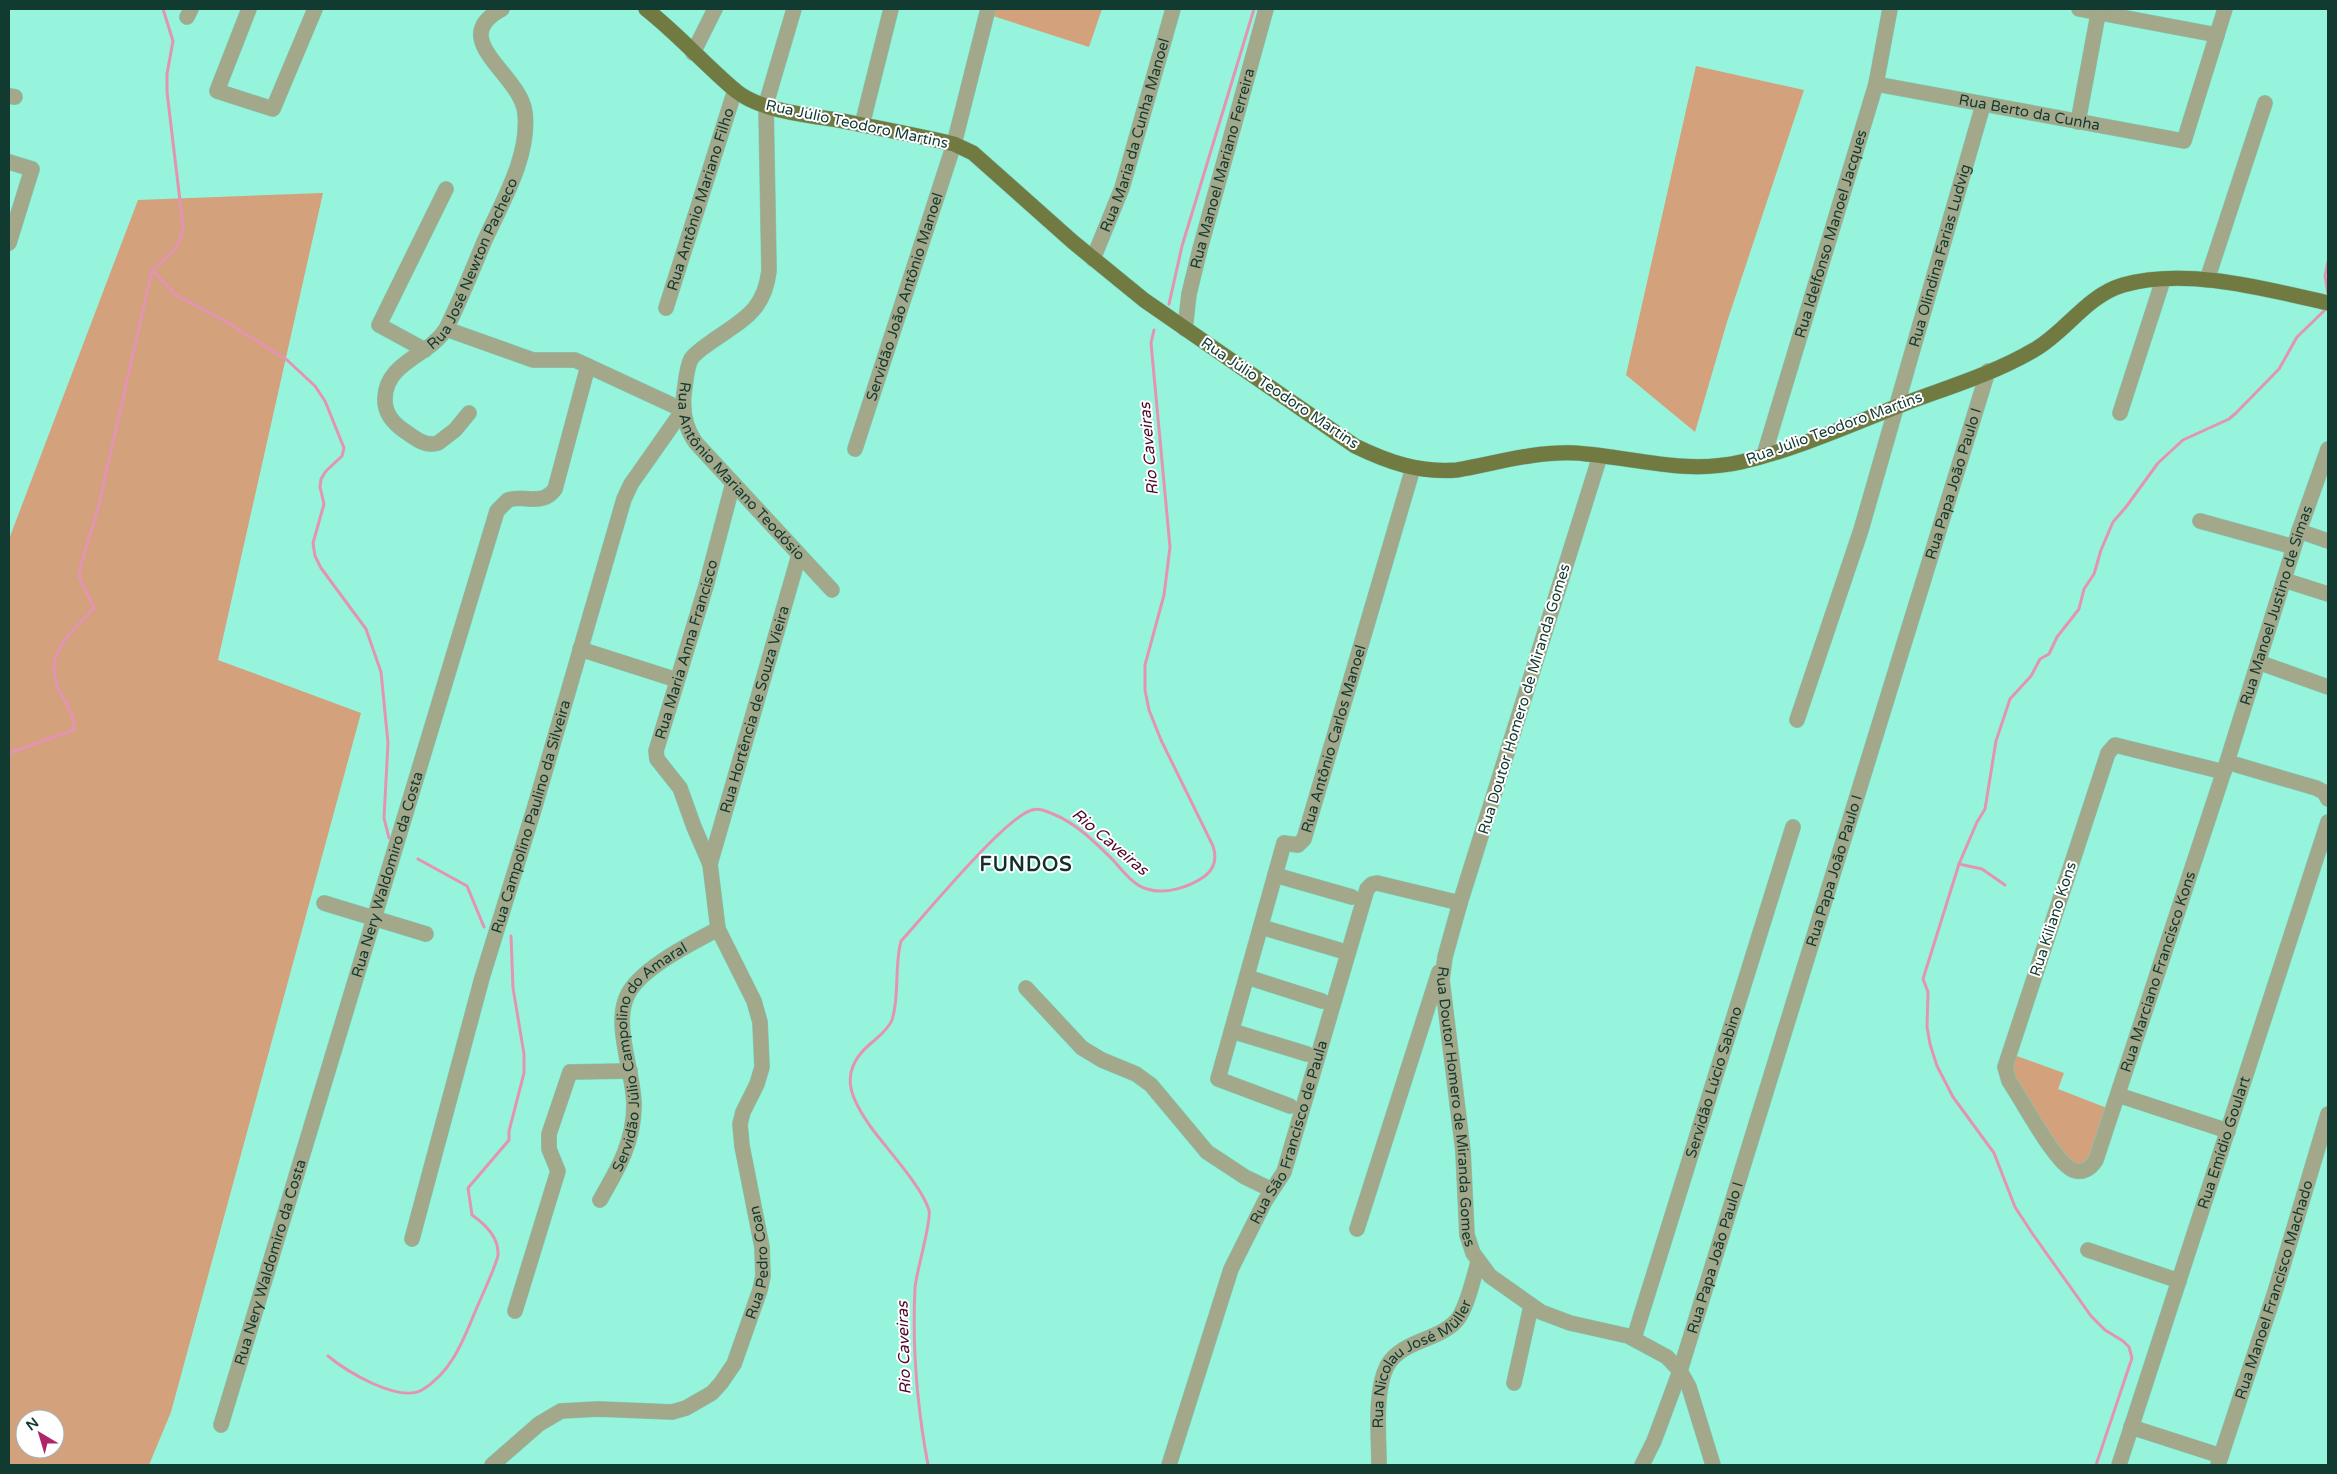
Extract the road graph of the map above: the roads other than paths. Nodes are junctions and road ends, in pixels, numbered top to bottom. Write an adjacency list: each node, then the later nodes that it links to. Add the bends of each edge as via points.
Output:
1 (249, 9): 2 (street, via 217,91 273,109)
2 (315, 9)
3 (502, 9): 33 (street, Rua José Newton Pacheco, via 484,21 480,37 485,51 519,93 525,114 523,136 513,177)
4 (646, 9): 16 (main road, Rua Júlio Teodoro Martins)
5 (715, 9): 16 (street)
6 (794, 9): 20 (street, Rua Antônio Mariano Teodósio)
7 (891, 9): 23 (street)
8 (988, 9): 24 (street, Servidão João Antônio Manoel)
9 (1173, 9): 28 (street, Rua Maria da Cunha Manoel, via 1122,188)
10 (1266, 9): 34 (street, Rua Manoel Mariano Ferreira, via 1198,258)
11 (1890, 9): 17 (street, Rua Idelfonso Manoel Jacques)
12 (2079, 9): 14 (street)
13 (2225, 9): 15 (street)
14 (2099, 10): 15 (street); 22 (street)
15 (2217, 35): 22 (street, Rua Berto da Cunha, via 2184,141)
16 (693, 53): 18 (main road, Rua Júlio Teodoro Martins)
17 (1876, 84): 21 (street, Rua Berto da Cunha); 43 (street, Rua Idelfonso Manoel Jacques)
18 (735, 90): 20 (main road, Rua Júlio Teodoro Martins); 32 (street, Rua Antônio Mariano Filho)
19 (2265, 103): 30 (street)
20 (766, 104): 23 (main road, Rua Júlio Teodoro Martins); 39 (street, Rua Antônio Mariano Teodósio, via 767,288 748,316 690,361)
21 (1983, 105): 22 (street, Rua Berto da Cunha); 38 (street, Rua Olindina Farias Ludvig)
22 (2078, 122)
23 (862, 125): 24 (main road, Rua Júlio Teodoro Martins)
24 (954, 144): 28 (main road, Rua Júlio Teodoro Martins, via 987,164); 42 (street, Servidão João Antônio Manoel)
25 (9, 162): 27 (street, via 32,169)
26 (446, 189): 35 (street, via 379,325)
27 (9, 243)
28 (1093, 259): 34 (main road, Rua Júlio Teodoro Martins)
29 (2163, 280): 30 (main road, Rua Júlio Teodoro Martins); 37 (main road, Rua Júlio Teodoro Martins, via 2112,289 2094,300 2044,344); 41 (street)
30 (2207, 280): 31 (main road, Rua Júlio Teodoro Martins)
31 (2328, 303)
32 (666, 308)
33 (446, 329): 35 (street, Rua José Newton Pacheco); 36 (street, via 533,360 575,360)
34 (1185, 329): 46 (main road, Rua Júlio Teodoro Martins, via 1354,446)
35 (425, 350): 40 (street, Rua José Newton Pacheco, via 389,379 385,396 388,414 400,428 431,445 438,444 455,430)
36 (588, 366): 39 (street); 70 (street, Rua Nery Waldomiro da Costa, via 554,488 540,500 508,500 498,511)
37 (1988, 371): 38 (main road, Rua Júlio Teodoro Martins); 97 (street, Rua Papa João Paulo I)
38 (1896, 407): 43 (main road, Rua Júlio Teodoro Martins); 60 (street, Rua Olindina Farias Ludvig, via 1861,530)
39 (683, 410): 47 (street, Rua Antônio Mariano Teodósio, via 691,437); 56 (street, Rua Campolino Paulino da Silveira, via 627,490)
40 (469, 413)
41 (2120, 413)
42 (855, 449)
43 (1764, 455): 44 (main road, Rua Júlio Teodoro Martins, via 1698,468)
44 (1600, 456): 46 (main road, Rua Júlio Teodoro Martins, via 1544,453 1457,470); 69 (street, Rua Doutor Homero de Miranda Gomes)
45 (2327, 458): 49 (street, Rua Manoel Justino de Simas)
46 (1413, 468): 66 (street, Rua Antônio Carlos Manoel, via 1304,839 1298,845 1284,843)
47 (733, 483): 52 (street, Rua Antônio Mariano Teodósio); 58 (street, Rua Maria Anna Francisco)
48 (2200, 521): 51 (street)
49 (2299, 530): 50 (street); 51 (street, Rua Manoel Justino de Simas)
50 (2328, 541)
51 (2294, 547): 53 (street, Rua Manoel Justino de Simas)
52 (799, 554): 54 (street, Rua Antônio Mariano Teodósio); 65 (street, Rua Hortência de Souza Vieira)
53 (2284, 580): 55 (street); 57 (street, Rua Manoel Justino de Simas)
54 (832, 590)
55 (2328, 594)
56 (580, 649): 58 (street); 90 (street, Rua Campolino Paulino da Silveira, via 482,978)
57 (2258, 662): 59 (street); 61 (street, Rua Manoel Justino de Simas)
58 (677, 680): 65 (street, Rua Maria Anna Francisco, via 656,751 657,759 682,793)
59 (2328, 687)
60 (1797, 720)
61 (2226, 767): 62 (street, via 2316,788 2324,792); 82 (street, Rua Marciano Francisco Kons); 86 (street, Rua Kiliano Kons, via 2116,746 2108,753 2006,1067 2009,1081 2058,1157 2076,1172)
62 (2328, 800)
63 (2328, 822): 85 (street, Rua Emídio Goulart)
64 (1793, 827): 96 (street, Servidão Lúcio Sabino)
65 (710, 864): 72 (street, Rua Pedro Coan)
66 (1275, 875): 67 (street); 71 (street, Rua Antônio Carlos Manoel)
67 (1352, 898)
68 (324, 903): 70 (street)
69 (1460, 903): 75 (street, Rua Doutor Homero de Miranda Gomes); 87 (street, Rua São Francisco de Paula, via 1377,883 1367,889 1284,1172)
70 (374, 918): 73 (street); 99 (street, Rua Nery Waldomiro da Costa)
71 (1261, 927): 74 (street); 76 (street, Rua Antônio Carlos Manoel)
72 (718, 929): 81 (street, Servidão Júlio Campolino do Amaral, via 666,959 627,994 624,1030); 102 (street, Rua Pedro Coan, via 754,1001 761,1032 762,1067 740,1124 762,1247 763,1276 734,1364 712,1393 672,1412 561,1411 539,1424)
73 (426, 934)
74 (1339, 950)
75 (1445, 957): 89 (street); 92 (street, Rua Doutor Homero de Miranda Gomes, via 1442,988 1463,1151 1466,1226)
76 (1247, 977): 78 (street); 79 (street, Rua Antônio Carlos Manoel)
77 (1026, 988): 87 (street, via 1082,1048 1136,1074 1151,1086 1207,1152)
78 (1322, 1001)
79 (1232, 1031): 80 (street); 83 (street, Rua Antônio Carlos Manoel, via 1218,1079)
80 (1307, 1054)
81 (630, 1071): 88 (street, Servidão Júlio Campolino do Amaral, via 634,1104 630,1137 620,1165); 95 (street, via 570,1072 549,1134 549,1148 558,1171)
82 (2118, 1095): 85 (street); 86 (street, Rua Marciano Francisco Kons, via 2096,1160)
83 (1290, 1106)
84 (2328, 1116): 101 (street, Rua Manoel Francisco Machado)
85 (2228, 1131): 93 (street, Rua Emídio Goulart)
86 (2088, 1169)
87 (1272, 1190): 103 (street, Rua São Francisco de Paula, via 1225,1285)
88 (600, 1200)
89 (1357, 1228)
90 (412, 1239)
91 (2088, 1250): 93 (street)
92 (1478, 1263): 94 (street, Rua Doutor Homero de Miranda Gomes, via 1497,1282); 104 (street, Rua Nicolau José Müller, via 1459,1318 1447,1328 1398,1353 1386,1368 1380,1396)
93 (2179, 1281): 100 (street, Rua Emídio Goulart)
94 (1531, 1306): 96 (street, Rua Doutor Homero de Miranda Gomes, via 1559,1320); 98 (street)
95 (515, 1311)
96 (1634, 1338): 97 (street, Rua Doutor Homero de Miranda Gomes, via 1666,1357)
97 (1680, 1371): 105 (street, Rua Papa João Paulo I); 106 (street, Rua Doutor Homero de Miranda Gomes, via 1694,1400)
98 (1514, 1383)
99 (221, 1425)
100 (2131, 1428): 101 (street); 107 (street, Rua Emídio Goulart)
101 (2220, 1461)
102 (492, 1465)
103 (1169, 1465)
104 (1379, 1465)
105 (1642, 1465)
106 (1713, 1465)
107 (2119, 1465)

